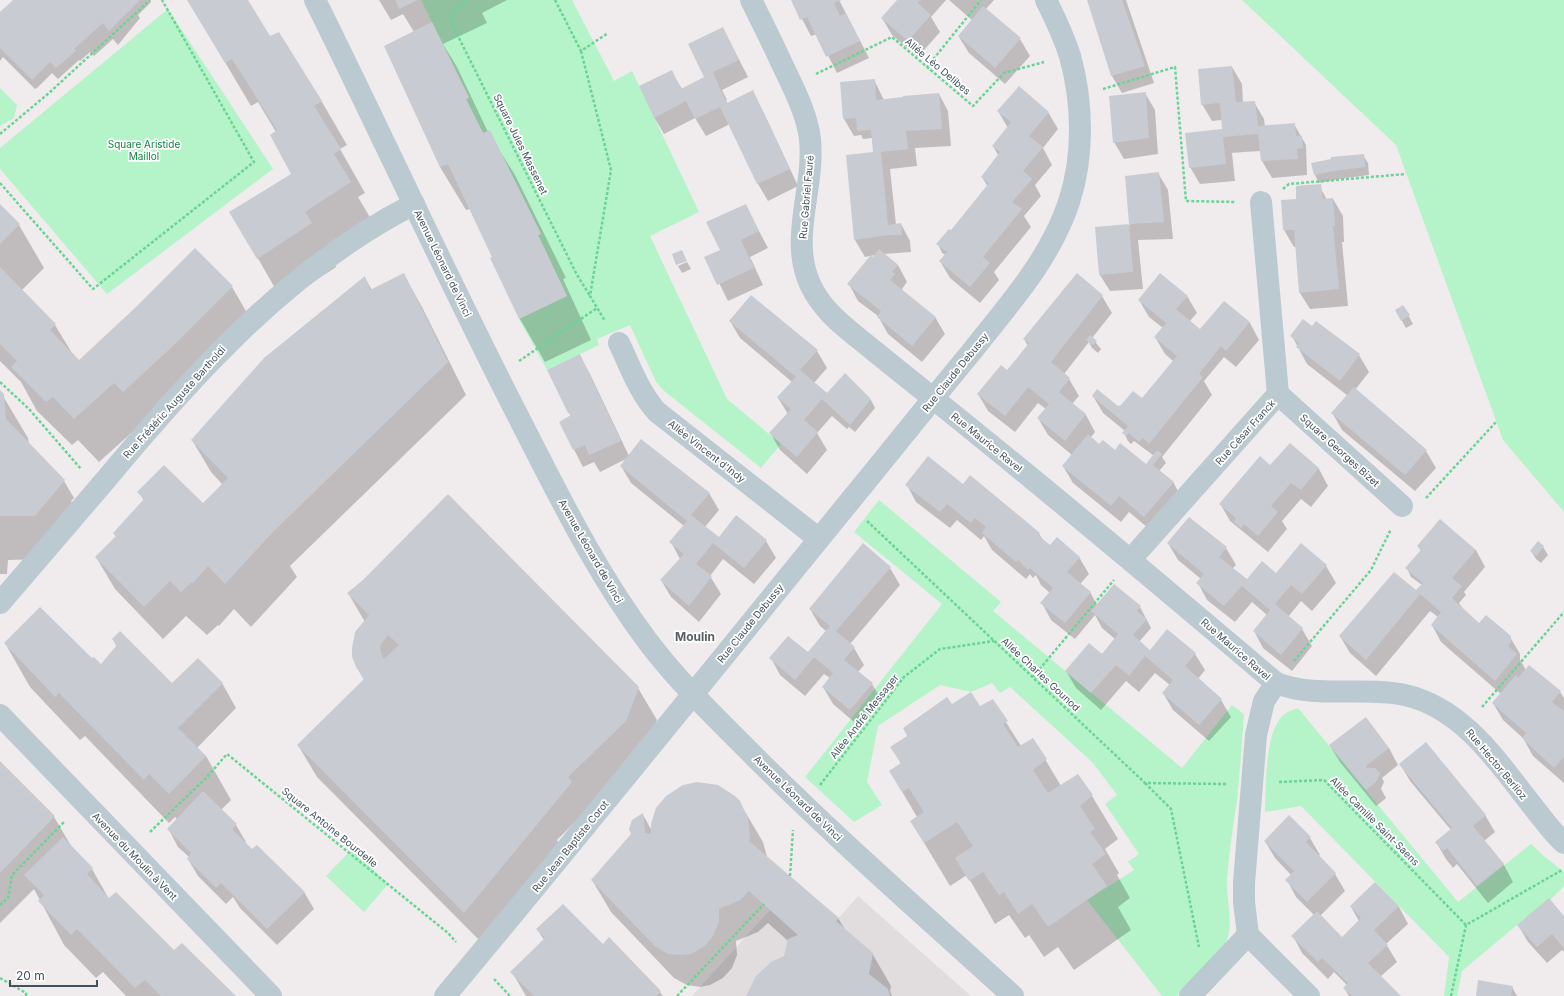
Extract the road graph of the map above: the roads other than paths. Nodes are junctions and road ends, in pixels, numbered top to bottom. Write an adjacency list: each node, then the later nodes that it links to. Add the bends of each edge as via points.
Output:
1 (315, 0): 5 (street, Avenue Léonard de Vinci)
2 (751, 0): 8 (street, Rue Gabriel Fauré, via 808,126 810,175 801,237 804,268 809,282 824,307 835,318)
3 (1046, 0): 8 (street, Rue Claude Debussy, via 1069,54 1078,96 1079,142 1076,177 1063,217 1040,262)
4 (1261, 202): 7 (street, Rue César Franck)
5 (414, 204): 12 (street, Rue Frédéric Auguste Bartholdi, via 387,217 352,240 304,274 263,309 188,384); 14 (street, Avenue Léonard de Vinci, via 498,376 593,558 649,643)
6 (618, 343): 10 (street, Allée Vincent d'Indy, via 642,392 657,412)
7 (1278, 394): 9 (street, Square Georges Bizet); 11 (street, Rue César Franck)
8 (933, 398): 10 (street, Rue Claude Debussy); 11 (street, Rue Maurice Ravel)
9 (1402, 506)
10 (819, 539): 14 (street, Rue Claude Debussy)
11 (1131, 560): 13 (street, Rue Maurice Ravel)
12 (0, 603)
13 (1276, 683): 16 (street, Rue Hector Berlioz, via 1306,691 1392,693 1437,708 1453,717 1476,737); 17 (street, Rue Maurice Ravel, via 1264,700 1256,735 1244,884)
14 (693, 694): 19 (street, Rue Jean Baptiste Corot); 20 (street, Avenue Léonard de Vinci, via 804,807)
15 (0, 715): 18 (street, Avenue du Moulin à Vent)
16 (1564, 842)
17 (1248, 935): 21 (street); 22 (street)
18 (271, 996)
19 (445, 996)
20 (1013, 996)
21 (1190, 996)
22 (1309, 996)

